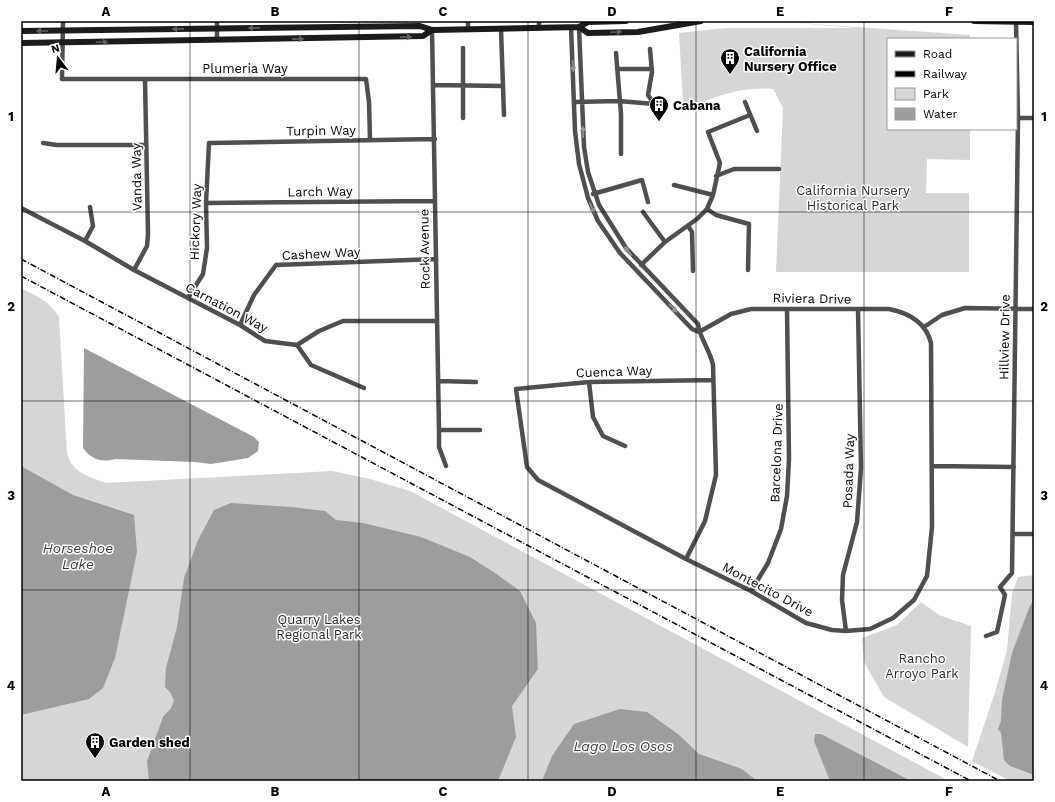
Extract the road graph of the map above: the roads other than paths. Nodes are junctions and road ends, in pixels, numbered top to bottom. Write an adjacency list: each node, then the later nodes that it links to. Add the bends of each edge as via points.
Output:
1 (63, 21): 18 (street)
2 (217, 21): 13 (street)
3 (468, 21): 16 (street)
4 (539, 21): 12 (street)
5 (626, 21): 11 (main road, via 588,22)
6 (701, 21): 11 (main road, one-way to 6, via 588,33 638,32)
7 (974, 21): 8 (main road)
8 (1016, 22): 9 (main road); 19 (street, Hillview Drive)
9 (1034, 22)
10 (571, 27): 11 (main road); 12 (main road); 34 (street, one-way to 34)
11 (579, 27): 35 (street)
12 (539, 28): 14 (main road)
13 (217, 29): 15 (main road, one-way to 13, via 420,26); 18 (main road, one-way to 18); 20 (street)
14 (501, 29): 16 (main road); 32 (street)
15 (432, 30): 16 (main road); 20 (main road, one-way to 15, via 423,36); 30 (street, Rock Avenue)
16 (468, 30)
17 (21, 31): 18 (main road, one-way to 17)
18 (63, 31): 21 (street)
19 (1016, 38)
20 (217, 40): 21 (main road, one-way to 20)
21 (63, 42): 22 (main road); 29 (street, Plumeria Way, via 62,79)
22 (21, 43)
23 (463, 48): 31 (street)
24 (650, 49): 27 (street)
25 (616, 53): 26 (street)
26 (617, 69): 27 (street); 33 (street)
27 (651, 69): 33 (street, via 648,95 654,104)
28 (1017, 70): 40 (street, Hillview Drive)
29 (145, 79): 44 (street, Plumeria Way, via 366,79 370,102); 47 (street, Vanda Way)
30 (433, 85): 31 (street); 43 (street, Rock Avenue)
31 (463, 85): 32 (street); 39 (street)
32 (503, 86): 37 (street)
33 (618, 101): 35 (street); 48 (street, via 621,114)
34 (574, 102): 35 (street); 53 (street, via 576,147)
35 (582, 102): 52 (street, one-way to 35, via 585,159)
36 (745, 102): 38 (street)
37 (504, 115)
38 (750, 115): 42 (street); 50 (street, via 708,132 720,163)
39 (463, 118)
40 (1018, 118): 41 (street); 72 (street, Hillview Drive)
41 (1034, 118)
42 (757, 132)
43 (435, 139): 44 (street, Turpin Way); 55 (street, Rock Avenue)
44 (370, 140): 45 (street, Turpin Way)
45 (209, 143): 57 (street, Hickory Way)
46 (43, 144): 47 (street)
47 (146, 145): 67 (street, Vanda Way, via 147,246)
48 (621, 154)
49 (778, 169): 50 (street, via 734,169)
50 (716, 176): 54 (street)
51 (674, 185): 54 (street)
52 (594, 193): 53 (street); 56 (street, via 642,180); 66 (street, one-way to 52, via 612,228)
53 (587, 195): 78 (street, one-way to 78, via 598,221 620,253 692,329)
54 (713, 195): 60 (street)
55 (434, 201): 57 (street, Larch Way); 65 (street, Rock Avenue)
56 (648, 202)
57 (206, 203): 70 (street, Hickory Way, via 207,248 203,274)
58 (90, 207): 63 (street, via 93,226)
59 (21, 208): 63 (street, Carnation Way)
60 (707, 208): 62 (street); 68 (street, via 716,215 749,224)
61 (643, 212): 64 (street)
62 (688, 226): 64 (street); 69 (street, via 692,232)
63 (85, 241): 67 (street, Carnation Way)
64 (665, 242): 66 (street)
65 (436, 259): 75 (street, Rock Avenue); 76 (street, Cashew Way, via 276,265 254,295)
66 (641, 265): 78 (street, via 698,324)
67 (134, 270): 70 (street, Carnation Way)
68 (748, 270)
69 (693, 271)
70 (188, 298): 76 (street, Carnation Way)
71 (787, 309): 74 (street, Riviera Drive); 78 (street, Riviera Drive, via 751,309 731,314); 95 (street, Barcelona Drive, via 787,496 781,529 768,563)
72 (1016, 309): 73 (street); 77 (street, via 965,308 942,315); 91 (street, Hillview Drive)
73 (1034, 309)
74 (858, 310): 77 (street, Riviera Drive, via 901,311); 96 (street, Posada Way, via 861,468 857,522 843,575 842,600)
75 (437, 321): 79 (street, via 343,322 319,331); 81 (street, Rock Avenue)
76 (240, 325): 79 (street, Carnation Way, via 265,341)
77 (924, 327): 90 (street, Montecito Drive, via 931,343)
78 (699, 332): 80 (street, via 710,354)
79 (297, 346): 84 (street, via 312,365)
80 (713, 380): 83 (street, Cuenca Way); 94 (street, via 716,476 705,521)
81 (438, 382): 82 (street); 86 (street, Rock Avenue)
82 (476, 382)
83 (588, 382): 85 (street, Cuenca Way); 88 (street, via 593,417 603,436)
84 (364, 388)
85 (516, 389): 94 (street, Montecito Drive, via 527,467 538,480)
86 (439, 430): 87 (street); 89 (street, Rock Avenue, via 439,447)
87 (480, 430)
88 (625, 446)
89 (446, 466)
90 (933, 466): 91 (street); 96 (street, Montecito Drive, via 932,527 927,576 914,600 893,618 870,629)
91 (1014, 467): 92 (street, Hillview Drive)
92 (1013, 534): 93 (street); 97 (street, Hillview Drive, via 1012,574 1000,587 1004,595 997,632)
93 (1034, 534)
94 (686, 559): 95 (street, Montecito Drive)
95 (752, 591): 96 (street, Montecito Drive, via 806,623)
96 (846, 631)
97 (986, 636)

